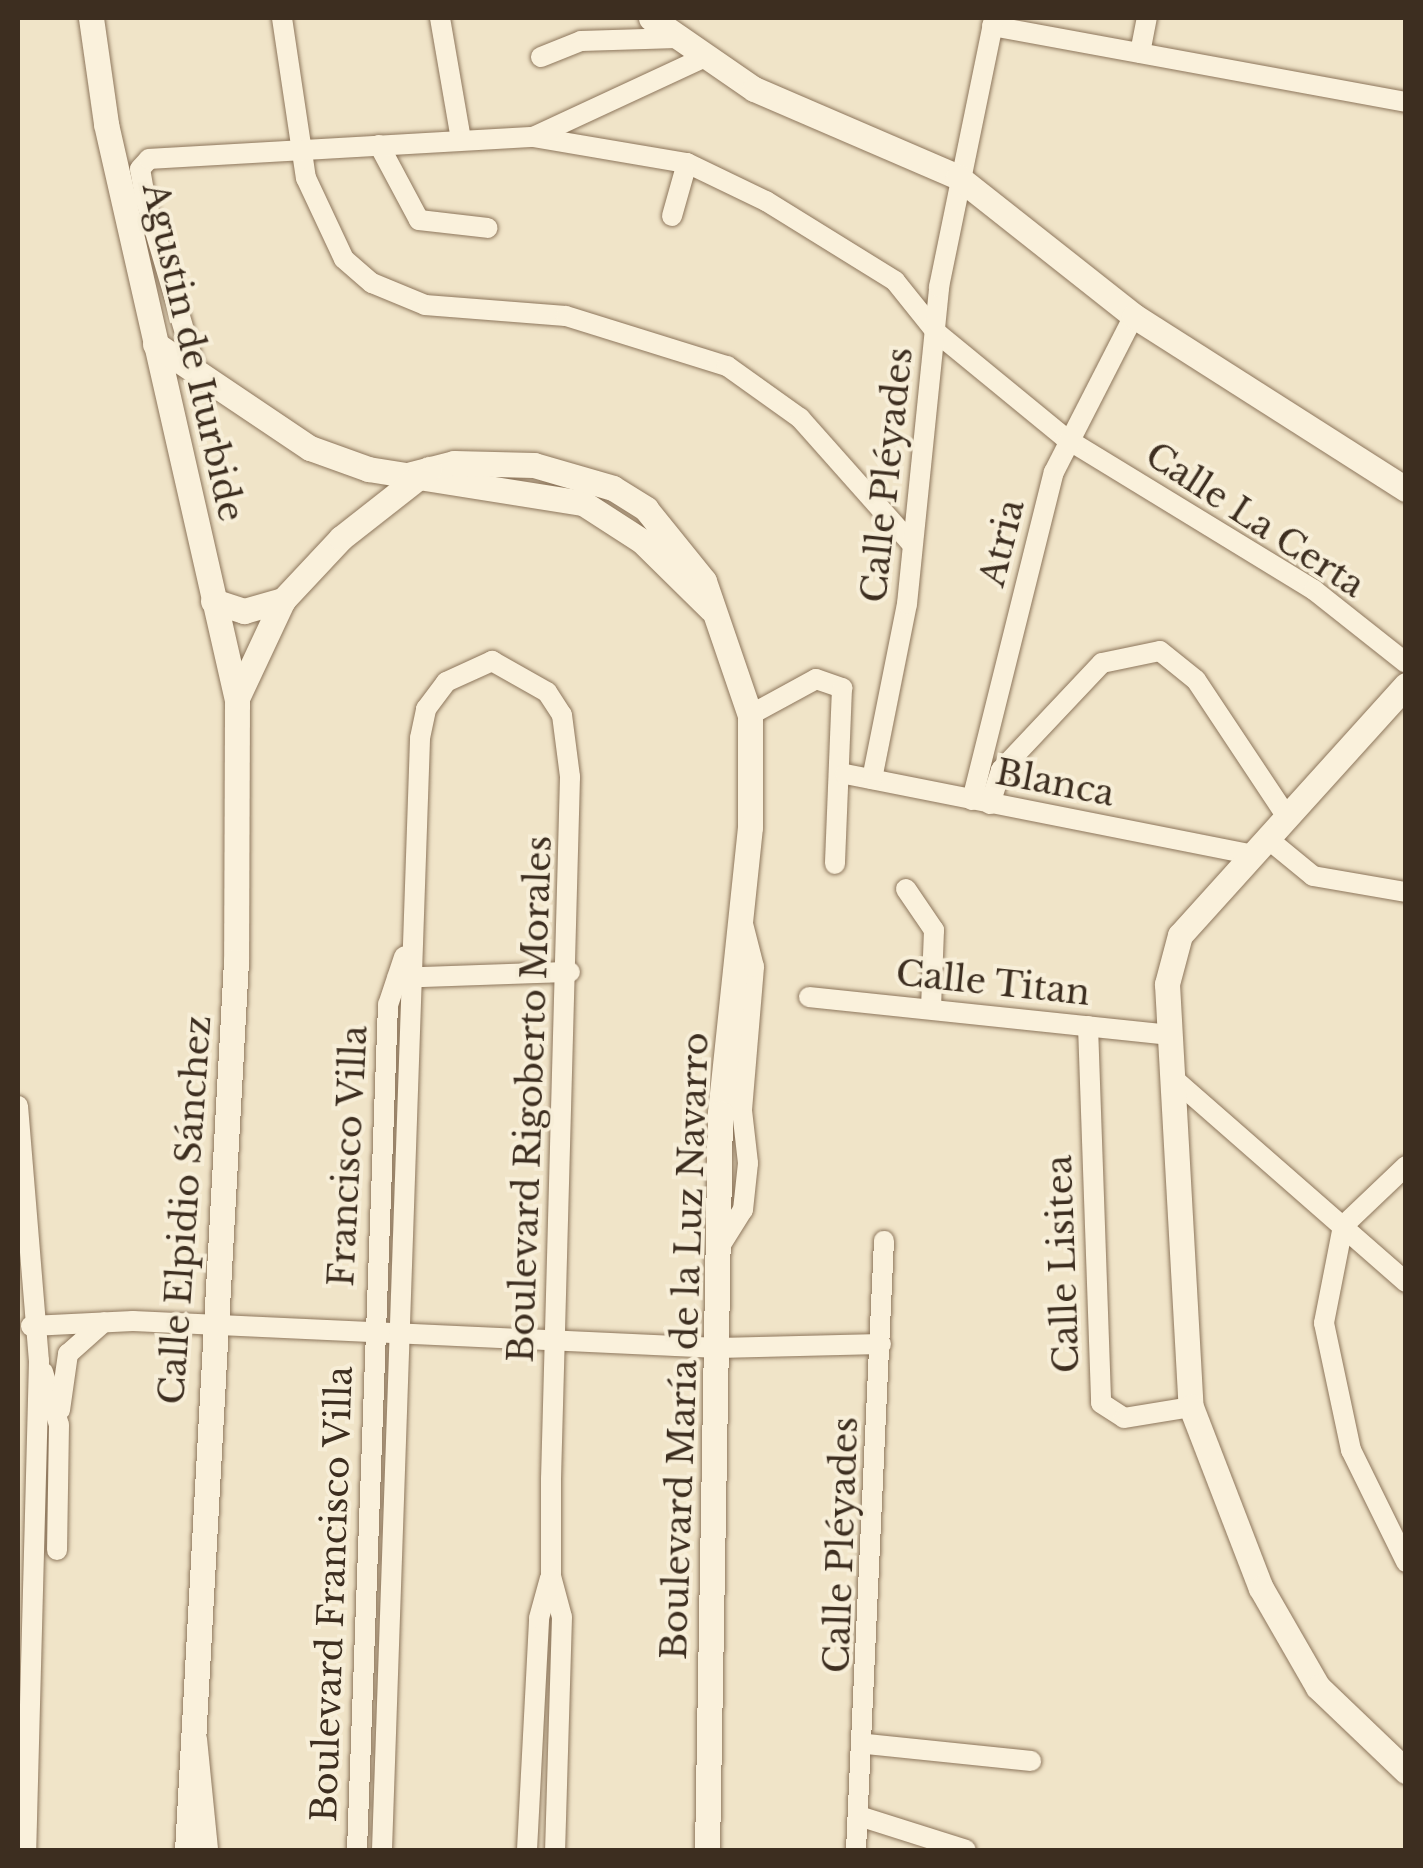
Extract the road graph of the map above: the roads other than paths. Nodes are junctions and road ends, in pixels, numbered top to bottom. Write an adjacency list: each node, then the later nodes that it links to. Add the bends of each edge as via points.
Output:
1 (90, 18): 22 (street, Agustin de Iturbide)
2 (282, 18): 15 (street)
3 (440, 18): 13 (street)
4 (651, 18): 7 (street)
5 (1148, 18): 8 (street)
6 (993, 22): 8 (street); 17 (street, Calle Pléyades)
7 (677, 38): 9 (street, via 581,41); 10 (street)
8 (1140, 54): 11 (street)
9 (541, 57)
10 (703, 58): 12 (street); 17 (street)
11 (1406, 102)
12 (533, 137): 13 (street); 16 (street)
13 (461, 140): 14 (street)
14 (379, 145): 15 (street); 19 (street, via 419,220)
15 (305, 156): 23 (street, via 143,162 145,197); 27 (street, via 327,232 372,283 425,305 566,316 728,366 800,418)
16 (686, 163): 18 (street); 21 (street, via 868,263)
17 (958, 177): 20 (street); 21 (street, Calle Pléyades)
18 (672, 216)
19 (488, 228)
20 (1134, 316): 24 (street, Atria); 26 (street)
21 (936, 332): 24 (street); 27 (street, Calle Pléyades)
22 (155, 344): 23 (street, Boulevard María de la Luz Navarro); 29 (street, Agustin de Iturbide)
23 (197, 374): 25 (street, Boulevard María de la Luz Navarro, via 310,448)
24 (1065, 438): 30 (street, Calle La Certa, via 1314,590); 36 (street, Atria)
25 (422, 474): 28 (street, via 341,538); 33 (street, Boulevard María de la Luz Navarro, via 534,465 613,488 678,540)
26 (1406, 489)
27 (911, 544): 35 (street, Calle Pléyades)
28 (283, 600): 29 (street, via 244,611); 32 (street)
29 (213, 602): 32 (street, Agustin de Iturbide)
30 (1406, 663)
31 (1406, 684): 37 (street)
32 (237, 700): 56 (street, Calle Elpidio Sánchez, via 236,942)
33 (750, 715): 34 (street, via 796,687 834,680 846,702); 61 (street, Boulevard María de la Luz Navarro, via 740,915 720,1113)
34 (845, 774): 35 (street, Blanca); 39 (street)
35 (872, 779): 36 (street, Blanca)
36 (981, 802): 37 (street, via 1000,770 1102,663 1160,651 1196,680); 38 (street, Blanca)
37 (1287, 817): 38 (street)
38 (1260, 847): 41 (street, via 1312,876); 47 (street, via 1180,935 1167,984)
39 (835, 864)
40 (906, 889): 45 (street, via 934,930)
41 (1406, 892)
42 (570, 972): 43 (street); 43 (street, Boulevard Rigoberto Morales, via 562,715 528,675 492,662 465,667 426,709); 59 (street, Boulevard Rigoberto Morales)
43 (402, 978): 57 (street, Francisco Villa); 58 (street, Boulevard Francisco Villa)
44 (810, 996): 45 (street, Calle Titan)
45 (931, 1009): 46 (street, Calle Titan)
46 (1088, 1026): 47 (street, Calle Titan); 63 (street, Calle Lisitea, via 1101,1403 1124,1418)
47 (1170, 1035): 48 (street)
48 (1174, 1079): 51 (street); 63 (street)
49 (18, 1106): 55 (street)
50 (1406, 1166): 51 (street)
51 (1343, 1226): 53 (street); 68 (street, via 1324,1295 1331,1379 1371,1502)
52 (884, 1240): 60 (street, Calle Pléyades)
53 (1406, 1282)
54 (106, 1321): 55 (street); 56 (street); 64 (street, via 68,1354)
55 (32, 1326): 62 (street)
56 (211, 1328): 57 (street); 70 (street, Calle Elpidio Sánchez)
57 (372, 1339): 58 (street); 66 (street, Boulevard Francisco Villa)
58 (396, 1340): 59 (street); 65 (street, Boulevard Francisco Villa)
59 (556, 1344): 61 (street); 69 (street, Boulevard Rigoberto Morales)
60 (881, 1344): 61 (street); 71 (street, Calle Pléyades)
61 (718, 1348): 82 (street, Boulevard María de la Luz Navarro)
62 (39, 1361): 64 (street); 75 (street)
63 (1191, 1408): 73 (street, via 1248,1560 1309,1670 1354,1730)
64 (59, 1425): 67 (street)
65 (395, 1440): 66 (street); 79 (street, Boulevard Francisco Villa)
66 (372, 1441): 78 (street, Boulevard Francisco Villa)
67 (57, 1550)
68 (1406, 1562)
69 (550, 1576): 80 (street, Boulevard Rigoberto Morales, via 538,1618); 81 (street, Boulevard Rigoberto Morales, via 562,1617)
70 (192, 1725): 76 (street, Calle Elpidio Sánchez); 77 (street, Calle Elpidio Sánchez, via 207,1779)
71 (867, 1744): 72 (street); 74 (street, Calle Pléyades)
72 (1031, 1762)
73 (1406, 1770)
74 (859, 1816): 83 (street, Calle Pléyades); 84 (street)
75 (26, 1850)
76 (187, 1850)
77 (208, 1850)
78 (357, 1850)
79 (382, 1850)
80 (527, 1850)
81 (555, 1850)
82 (707, 1850)
83 (856, 1850)
84 (966, 1850)

